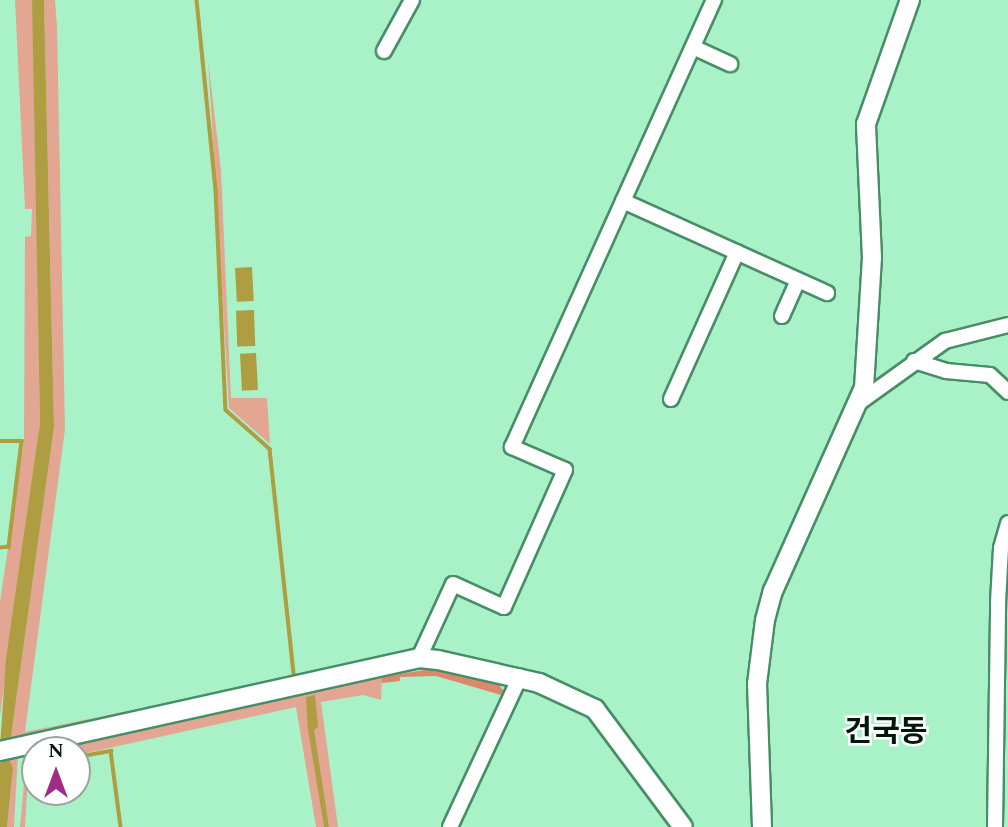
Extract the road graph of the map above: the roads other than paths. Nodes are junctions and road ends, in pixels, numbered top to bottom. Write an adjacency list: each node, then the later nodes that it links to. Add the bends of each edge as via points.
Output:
1 (412, 0): 5 (street)
2 (714, 0): 4 (street)
3 (910, 0): 16 (street, via 866,124 872,258)
4 (693, 47): 6 (street); 7 (street)
5 (384, 51)
6 (730, 64)
7 (623, 201): 8 (street); 18 (street, via 512,447 565,470 504,607 453,584)
8 (737, 252): 9 (street); 15 (street)
9 (798, 280): 10 (street); 11 (street)
10 (827, 293)
11 (782, 316)
12 (1008, 325): 13 (street, via 945,341)
13 (914, 360): 14 (street, via 946,372 990,375); 16 (street)
14 (1008, 392)
15 (671, 399)
16 (860, 402): 23 (street, via 783,567 765,620 757,684)
17 (1008, 523): 24 (street, via 1001,548 998,602)
18 (419, 658): 19 (street); 20 (street)
19 (520, 677): 21 (street); 22 (street, via 595,709)
20 (0, 751)
21 (450, 827)
22 (683, 827)
23 (762, 827)
24 (995, 827)

